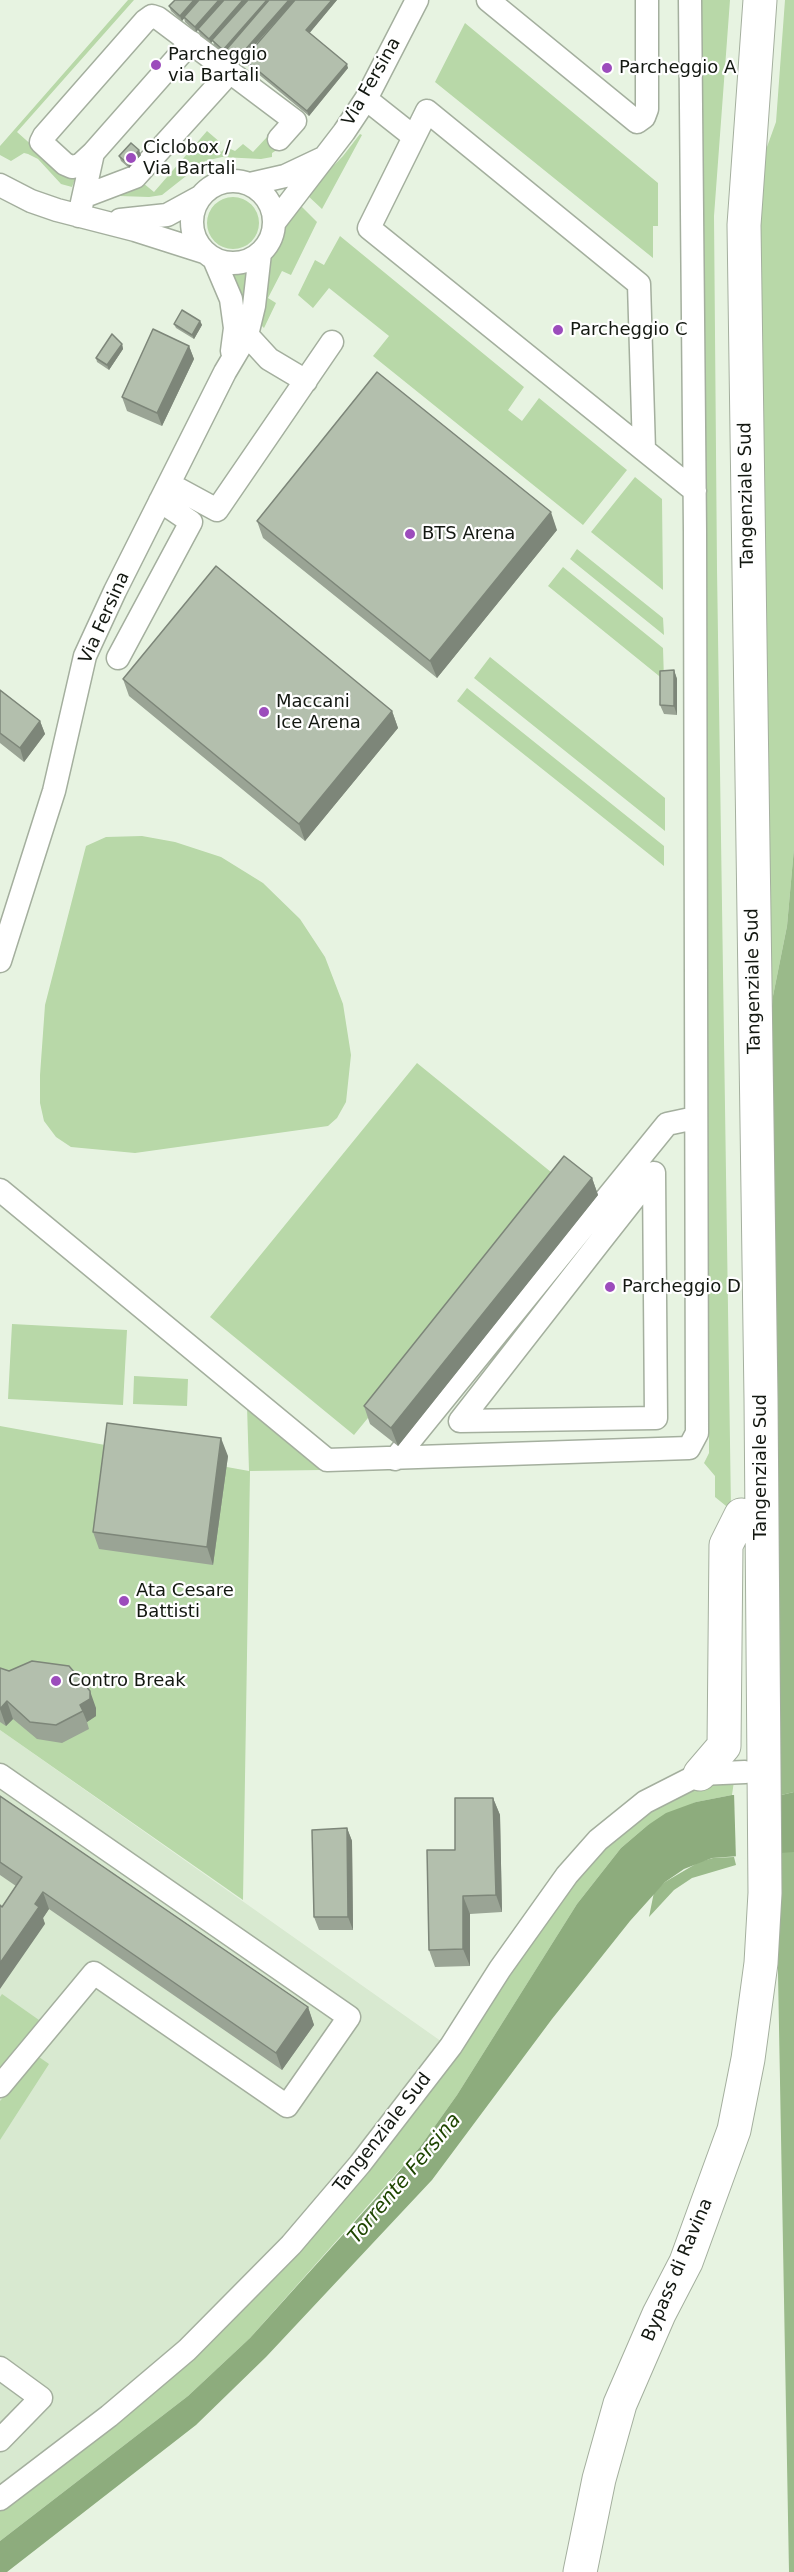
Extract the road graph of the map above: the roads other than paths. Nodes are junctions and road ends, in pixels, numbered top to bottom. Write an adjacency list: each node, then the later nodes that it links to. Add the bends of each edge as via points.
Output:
1 (416, 0): 10 (street, Via Fersina)
2 (488, 0): 3 (street, via 637,123 647,109)
3 (647, 0)
4 (690, 0): 29 (street)
5 (739, 0): 38 (highway, Tangenziale Sud, via 724,219)
6 (760, 0): 15 (highway, Tangenziale Sud)
7 (778, 0): 15 (highway, via 766,104)
8 (191, 42): 9 (street); 13 (street); 13 (street, via 152,16 41,142 72,167)
9 (230, 72): 12 (street, via 295,121); 19 (street, via 135,177)
10 (366, 99): 11 (street); 14 (street, Via Fersina)
11 (414, 137): 28 (street, via 369,228); 28 (street, via 427,111 639,284)
12 (279, 139)
13 (93, 153): 19 (street)
14 (322, 159): 16 (street, Via Fersina, via 285,176); 21 (street, Via Fersina)
15 (746, 178): 41 (highway, Tangenziale Sud, via 747,531 761,1398)
16 (250, 184): 18 (street, via 217,184); 21 (street, via 268,200)
17 (0, 185): 19 (street, via 31,201)
18 (200, 197): 20 (street, via 167,216); 23 (street, via 191,219 197,243)
19 (82, 206): 20 (street)
20 (102, 221): 23 (street)
21 (274, 223): 22 (street, via 273,234)
22 (260, 253): 23 (street, via 238,263); 24 (street, Via Fersina)
23 (209, 255): 26 (street, Via Fersina, via 231,299 235,328)
24 (247, 334): 26 (street, Via Fersina); 27 (street, via 269,359)
25 (332, 342): 27 (street)
26 (231, 361): 30 (street, Via Fersina)
27 (306, 381): 30 (street, via 217,510)
28 (644, 450): 29 (street)
29 (695, 491): 33 (street)
30 (165, 493): 31 (street, via 191,522); 32 (street, Via Fersina, via 85,656 54,791)
31 (118, 658)
32 (0, 961)
33 (695, 1118): 36 (street, via 697,1433 688,1448); 37 (street, via 668,1124)
34 (0, 1190): 37 (street, via 327,1460)
35 (535, 1420): 35 (street, via 460,1421 654,1173 656,1418); 36 (street)
36 (537, 1453): 37 (street)
37 (395, 1458)
38 (741, 1515): 39 (highway, via 726,1545 724,1746); 41 (highway, Tangenziale Sud)
39 (700, 1774): 41 (street, Tangenziale Sud); 46 (street, Tangenziale Sud, via 663,1791 626,1815 582,1856 500,1969 451,2046 360,2164 251,2288 187,2350 109,2416)
40 (0, 1775): 43 (street, via 349,2017 287,2106 94,1973)
41 (751, 1778): 42 (highway, Tangenziale Sud, via 755,1865 765,1893)
42 (753, 1965): 47 (highway, Bypass di Ravina, via 719,2126 674,2258 613,2390 589,2469); 48 (highway, Bypass di Ravina, via 748,2059 734,2130 686,2262 620,2404 599,2479)
43 (0, 2086)
44 (0, 2368): 45 (street, via 42,2398)
45 (0, 2440)
46 (0, 2499)
47 (569, 2572)
48 (580, 2572)

